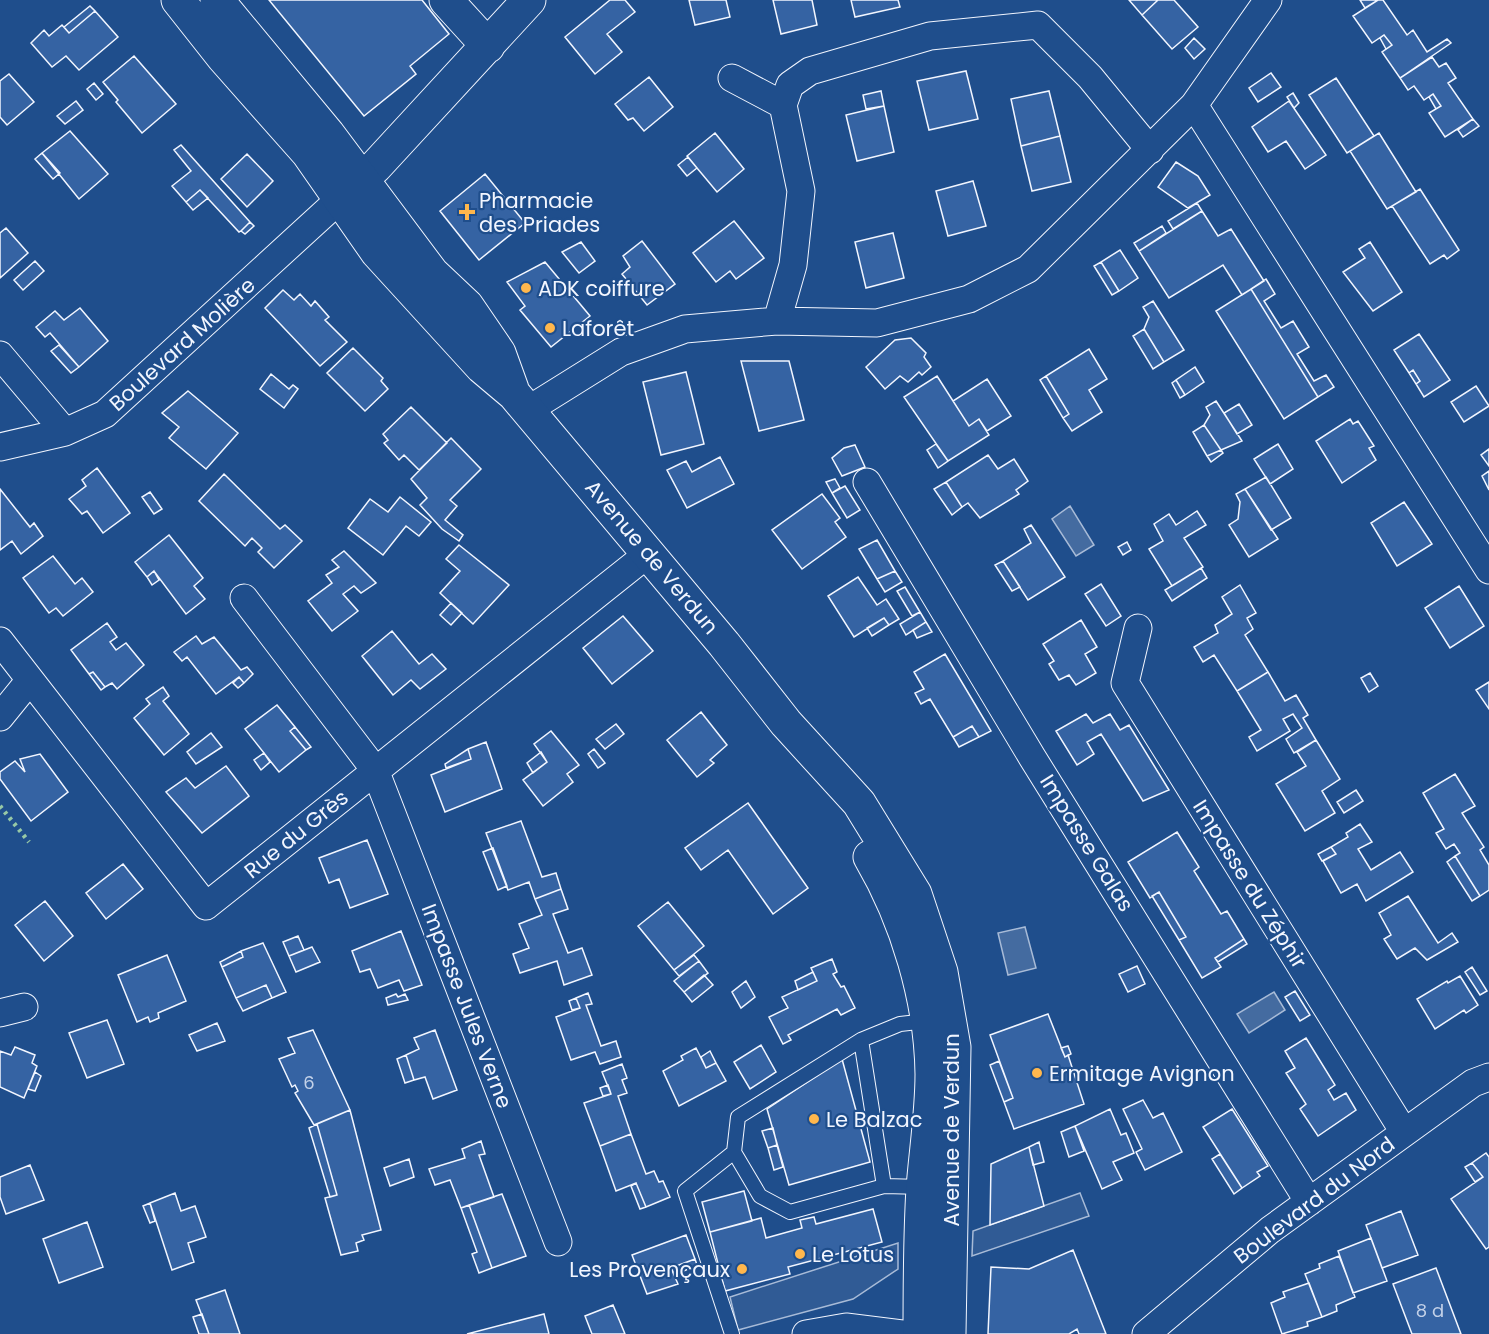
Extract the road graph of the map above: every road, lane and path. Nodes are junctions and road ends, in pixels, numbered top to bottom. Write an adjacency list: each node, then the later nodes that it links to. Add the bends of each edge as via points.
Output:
1 (178, 0): 11 (main road, via 308,153)
2 (217, 0): 11 (main road, via 327,134)
3 (446, 0): 6 (main road)
4 (529, 0): 6 (main road)
5 (1268, 0): 9 (street)
6 (488, 46): 11 (main road)
7 (732, 78): 8 (street)
8 (783, 105): 10 (street, via 790,85 810,71 930,36 1038,25 1090,77); 12 (street, via 801,191 794,265)
9 (1194, 105): 10 (street); 19 (street)
10 (1150, 150): 12 (street, via 1028,269 969,299 878,323)
11 (350, 190): 14 (main road, via 467,306 499,353); 15 (street, Boulevard Molière, via 105,414)
12 (777, 321): 14 (street, via 685,329 621,352)
13 (0, 355): 15 (street)
14 (521, 402): 18 (main road, Avenue de Verdun)
15 (66, 432): 16 (street, Boulevard Molière)
16 (0, 447)
17 (867, 482): 34 (street, Impasse Galas, via 1032,757)
18 (649, 553): 25 (street, Rue du Grès); 26 (main road, Avenue de Verdun, via 786,723 859,803 915,894 941,972)
19 (1489, 570)
20 (244, 598): 25 (street, Impasse Jules Verne)
21 (1138, 628): 30 (street, Impasse du Zéphir, via 1125,683)
22 (0, 641): 23 (street, Rue du Grès)
23 (30, 680): 24 (street); 25 (street, Rue du Grès, via 206,906)
24 (0, 717)
25 (375, 770): 35 (street, Impasse Jules Verne)
26 (939, 1021): 27 (lane, via 900,1024); 33 (main road, Avenue de Verdun); 40 (main road, Avenue de Verdun, via 954,1047)
27 (861, 1040): 31 (lane, via 738,1117); 32 (lane)
28 (1489, 1060): 29 (street, Boulevard du Nord)
29 (1481, 1080): 30 (street, Boulevard du Nord)
30 (1404, 1132): 34 (street, Boulevard du Nord)
31 (734, 1152): 32 (lane, via 760,1196 790,1212); 36 (lane, via 686,1191)
32 (884, 1186): 33 (lane)
33 (923, 1187): 39 (main road, Avenue de Verdun)
34 (1309, 1202): 41 (street, Boulevard du Nord)
35 (558, 1242)
36 (732, 1334)
37 (806, 1334): 38 (street, via 846,1327)
38 (902, 1334)
39 (920, 1334)
40 (949, 1334)
41 (1146, 1334)

